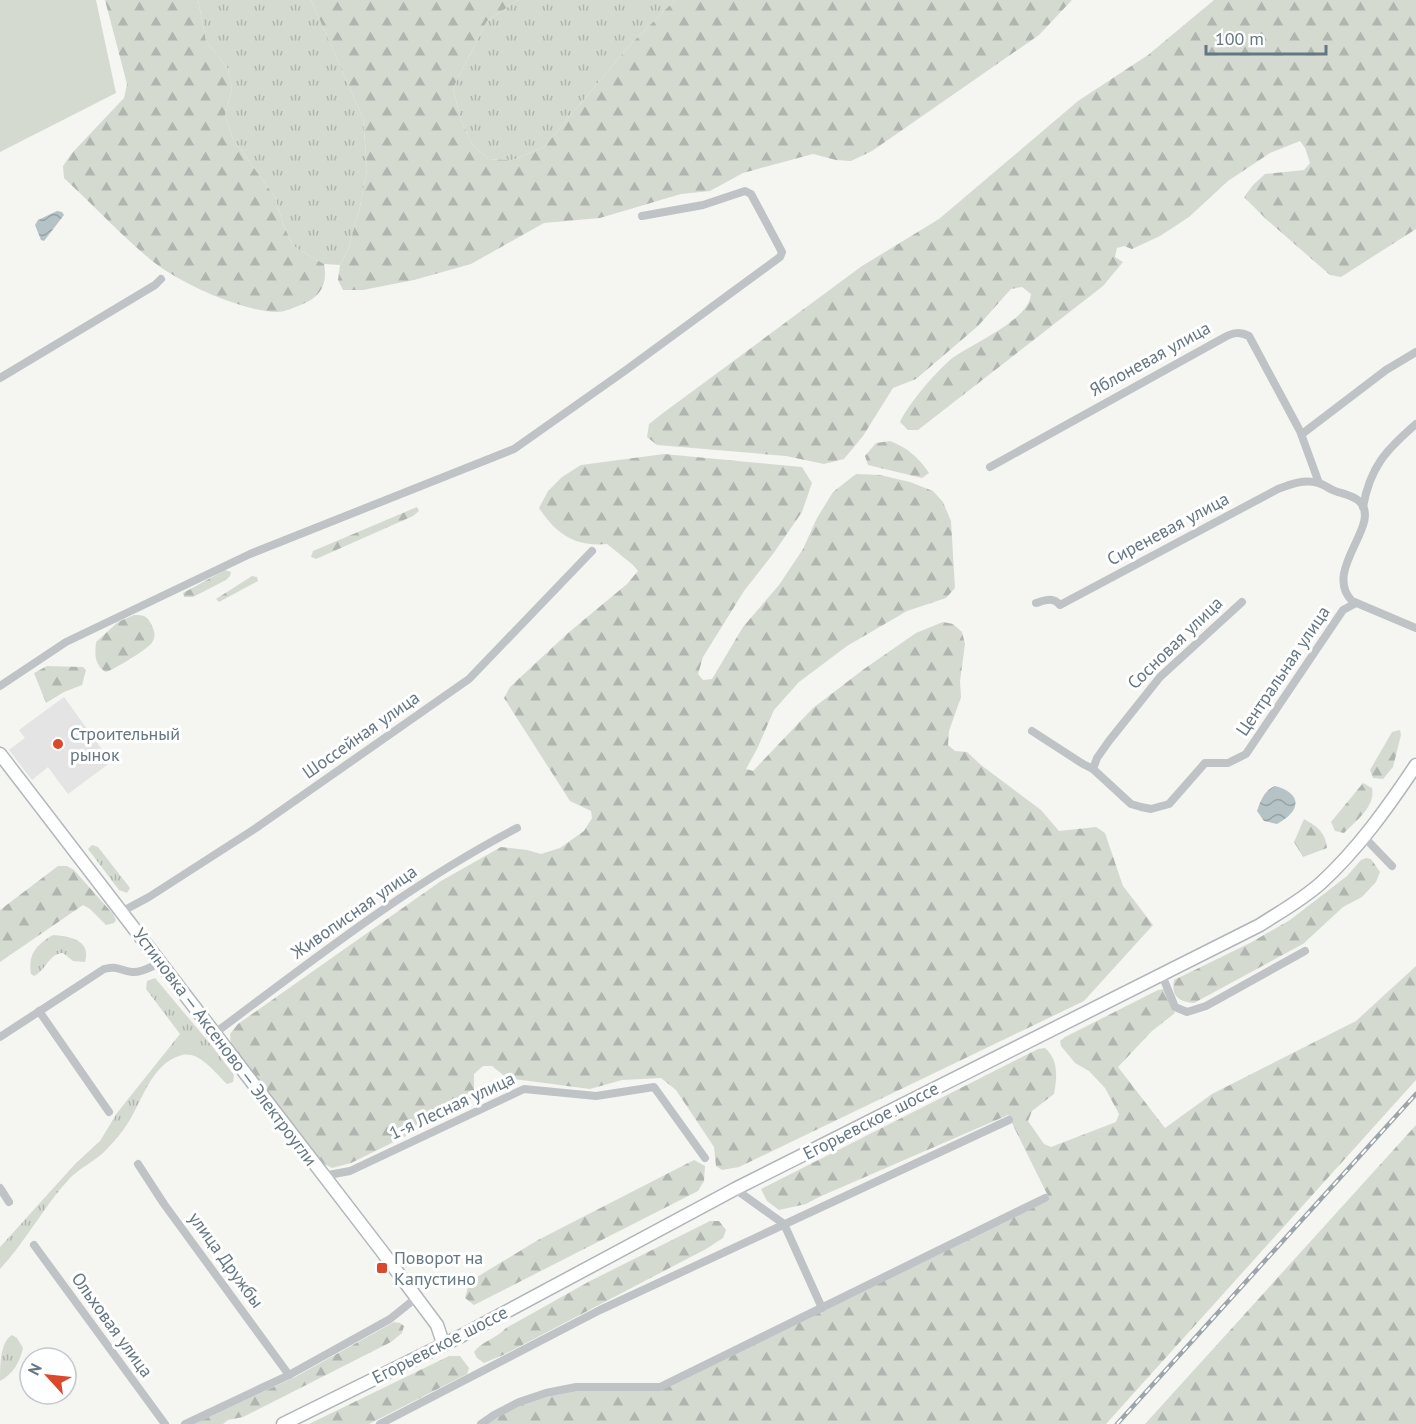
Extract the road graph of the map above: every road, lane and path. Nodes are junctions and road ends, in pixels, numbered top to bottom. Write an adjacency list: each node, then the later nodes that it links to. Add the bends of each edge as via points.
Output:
1 (642, 216): 15 (street, via 703,205 745,191 751,194 782,252 514,449 230,564 66,642)
2 (161, 279): 4 (street)
3 (1416, 352): 6 (street)
4 (0, 378)
5 (1416, 424): 9 (street, via 1390,446 1367,486)
6 (1302, 434): 7 (street, Яблоневая улица, via 1249,336 1234,333); 8 (street, Яблоневая улица)
7 (990, 467)
8 (1319, 483): 9 (street, via 1356,499); 12 (street, Сиреневая улица, via 1292,483 1278,489 1060,605 1050,599)
9 (1363, 507): 13 (street, via 1364,520 1344,567 1347,596)
10 (592, 551): 23 (street, Шоссейная улица, via 469,678 256,828)
11 (1242, 602): 19 (street, Сосновая улица, via 1160,677 1109,741)
12 (1036, 603)
13 (1356, 603): 14 (street); 19 (street, Центральная улица, via 1343,610 1246,754 1228,763 1205,763 1169,804 1151,809 1131,804)
14 (1416, 628)
15 (0, 686)
16 (1032, 731): 19 (street, Центральная улица)
17 (0, 754): 23 (main road, Устиновка — Аксеново — Электроугли)
18 (1416, 765): 21 (main road, Егорьевское шоссе)
19 (1093, 769)
20 (517, 828): 28 (street, Живописная улица, via 385,907)
21 (1364, 837): 22 (street); 26 (main road, Егорьевское шоссе, via 1298,902)
22 (1392, 866)
23 (122, 912): 25 (main road, Устиновка — Аксеново — Электроугли)
24 (1305, 951): 26 (street, via 1206,1006 1187,1012 1176,1006)
25 (160, 963): 27 (street, via 132,972 113,966 104,969); 28 (main road, Устиновка — Аксеново — Электроугли)
26 (1162, 975): 36 (main road, Егорьевское шоссе)
27 (39, 1011): 29 (street); 30 (street)
28 (215, 1032): 34 (main road, Устиновка — Аксеново — Электроугли)
29 (0, 1037)
30 (108, 1112)
31 (1009, 1120): 39 (street)
32 (705, 1158): 34 (street, 1-я Лесная улица, via 654,1087 596,1096 524,1089 350,1171)
33 (138, 1164): 44 (street, улица Дружбы)
34 (323, 1176): 41 (main road, Устиновка — Аксеново — Электроугли)
35 (0, 1188): 38 (street)
36 (735, 1189): 39 (street); 43 (main road, Егорьевское шоссе)
37 (1045, 1198): 42 (street)
38 (9, 1202)
39 (784, 1224): 42 (street); 48 (street, via 600,1310)
40 (33, 1245): 46 (street, Ольховая улица)
41 (416, 1298): 43 (main road, Устиновка — Аксеново — Электроугли, via 437,1325); 44 (street, via 390,1319)
42 (822, 1308): 49 (street, via 660,1387 576,1387 546,1393 519,1401)
43 (444, 1343): 47 (main road, Егорьевское шоссе)
44 (289, 1375): 45 (street)
45 (187, 1423)
46 (165, 1424)
47 (283, 1424)
48 (380, 1424)
49 (481, 1424)

